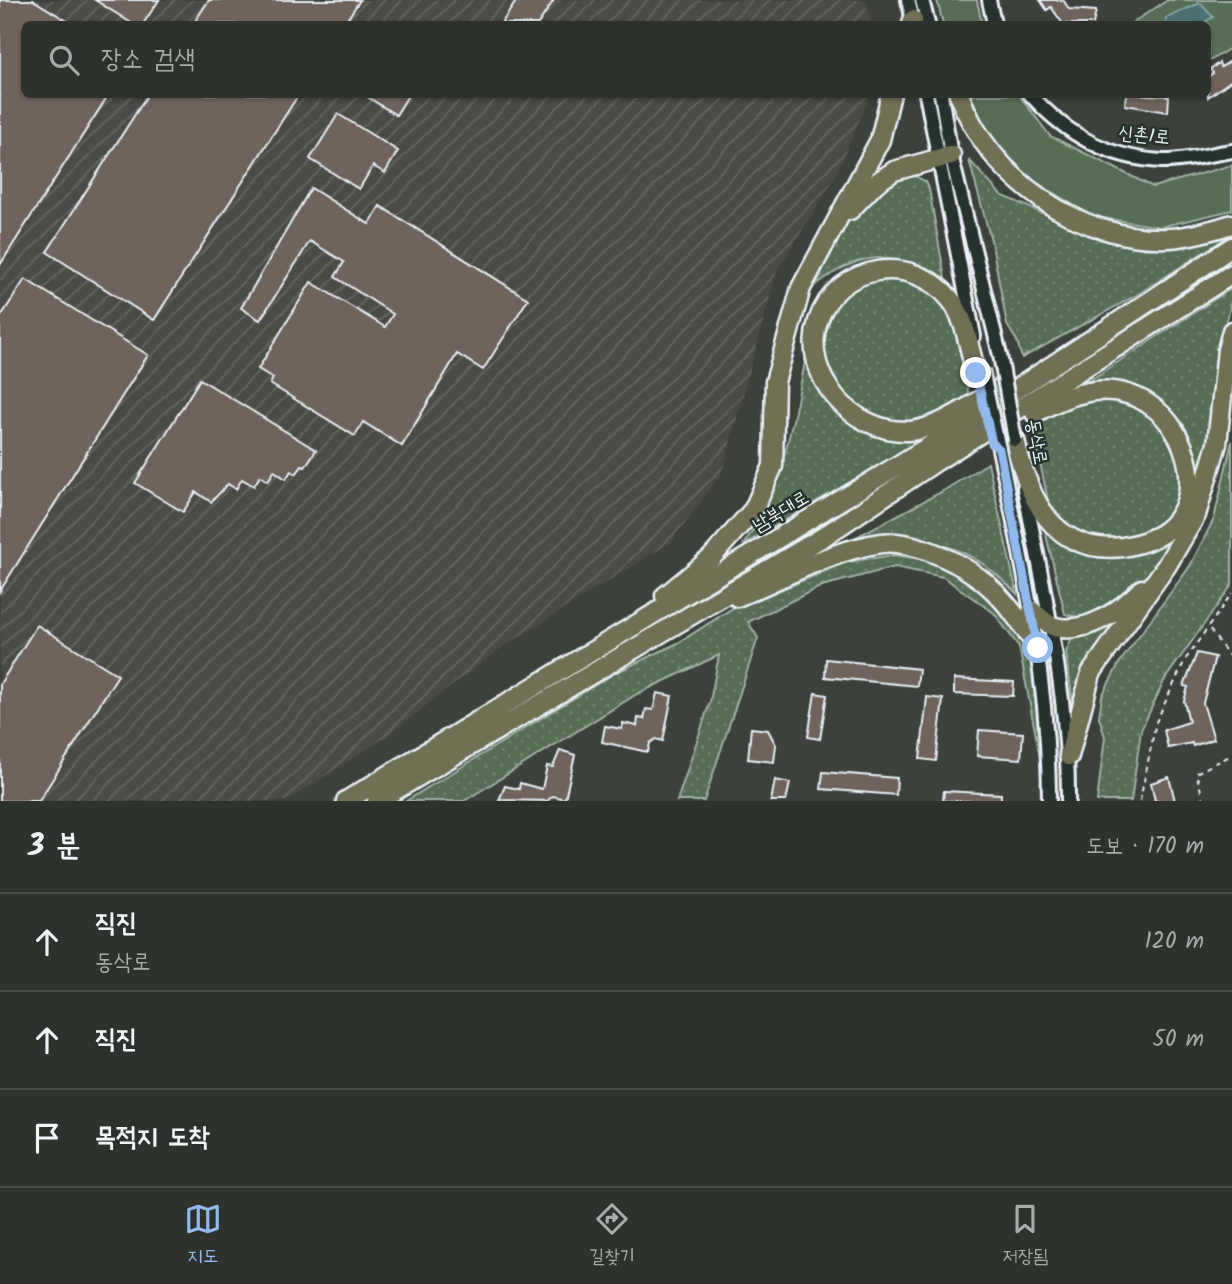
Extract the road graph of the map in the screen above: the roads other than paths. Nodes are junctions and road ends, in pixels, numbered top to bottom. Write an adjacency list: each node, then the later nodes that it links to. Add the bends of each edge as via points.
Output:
1 (908, 0): 4 (main road)
2 (922, 0): 5 (main road)
3 (989, 0): 6 (main road)
4 (916, 21)
5 (917, 21)
6 (994, 21)
7 (890, 98): 15 (highway, via 880,140)
8 (927, 98): 13 (main road, 동삭로)
9 (941, 98): 13 (main road, 동삭로)
10 (961, 98): 14 (highway, via 991,153 1014,179 1048,204 1087,223 1137,236 1170,238)
11 (1034, 98): 12 (main road, 신촌1로, via 1066,131 1110,153 1163,161)
12 (1232, 150)
13 (944, 158): 15 (highway, via 894,171 876,183); 20 (main road, 동삭로); 21 (main road, 동삭로, bridge, via 1000,355)
14 (1232, 224)
15 (832, 231): 27 (highway, via 801,288 775,382 773,466 754,509 711,558)
16 (1232, 247): 19 (highway, 남북대로)
17 (1232, 274): 22 (highway)
18 (1232, 331): 23 (highway, via 1217,444 1196,515)
19 (1083, 346): 20 (highway, via 933,425 908,431 879,428 838,402 817,362 814,337 818,319 827,303 865,272 886,269 918,274 942,290 955,306); 27 (highway, 남북대로, via 933,444)
20 (979, 372): 24 (main road, 동삭로, bridge)
21 (1015, 439): 22 (highway, via 1022,470 1040,509 1053,527 1074,540 1106,549 1135,545 1167,530 1186,498 1187,454 1175,429 1139,398 1110,388 1078,393 1048,406); 26 (main road, 동삭로)
22 (888, 495): 25 (highway)
23 (1167, 565): 26 (highway, via 1111,614 1076,628); 29 (highway, via 1091,673)
24 (1032, 611): 26 (highway); 28 (main road, 동삭로)
25 (685, 618): 28 (highway, via 855,548 885,542 919,547 982,577); 31 (highway)
26 (1053, 627): 29 (main road, 동삭로)
27 (625, 630): 30 (highway, 남북대로)
28 (1038, 648): 32 (main road, 동삭로)
29 (1069, 756): 33 (main road, 동삭로)
30 (346, 801)
31 (377, 801)
32 (1049, 801)
33 (1068, 801)

